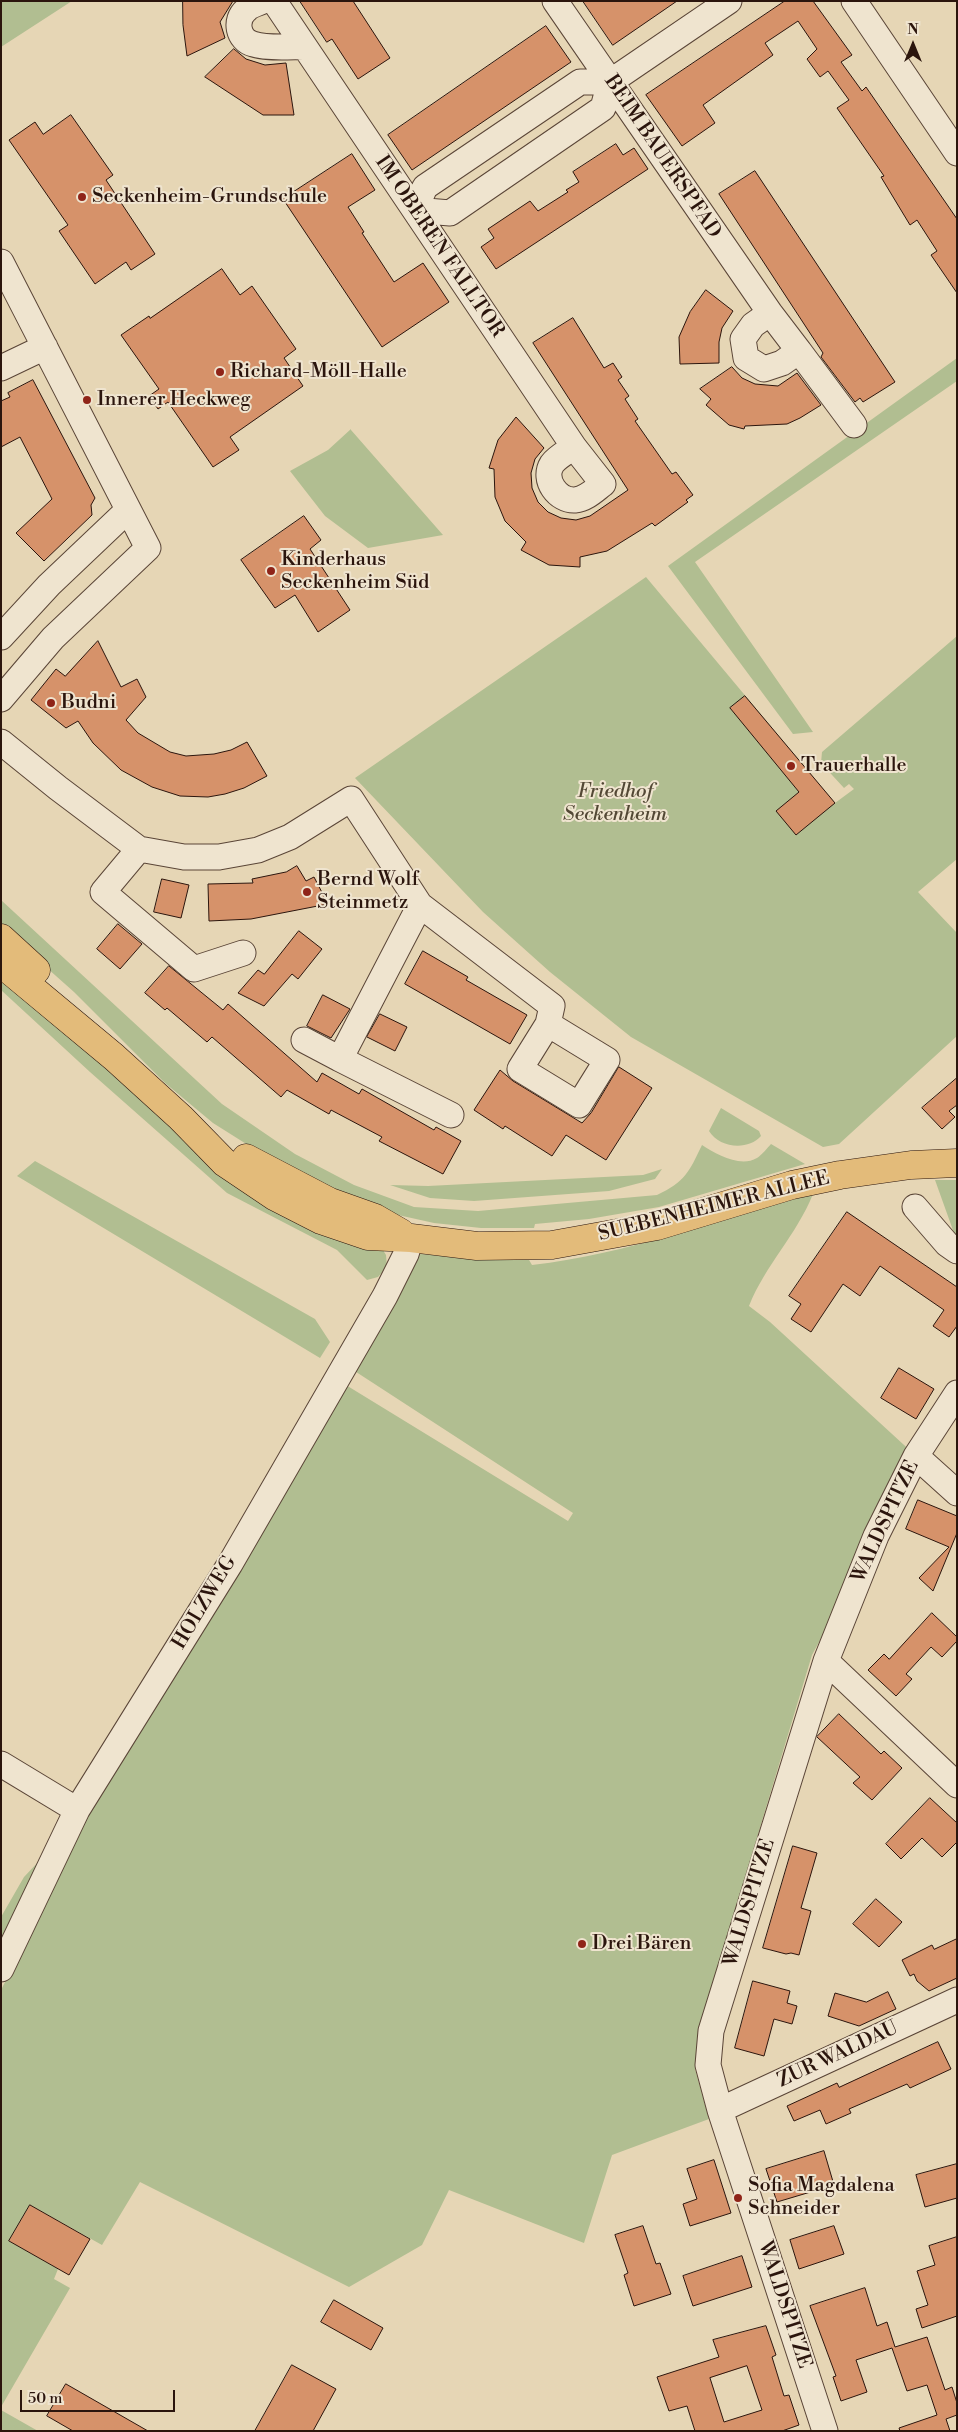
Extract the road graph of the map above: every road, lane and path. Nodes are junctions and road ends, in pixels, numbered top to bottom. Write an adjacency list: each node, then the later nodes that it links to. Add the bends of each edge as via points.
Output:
1 (263, 1): 6 (street, via 249,6 240,17 242,37 253,44)
2 (274, 1): 6 (street, IM OBEREN FALLTOR)
3 (555, 1): 7 (street, BEIM BAUERSPFAD)
4 (729, 1): 7 (street)
5 (854, 1): 8 (street)
6 (304, 47): 9 (street, IM OBEREN FALLTOR)
7 (610, 82): 9 (street, via 580,82 425,187); 9 (street, via 604,108 450,213); 11 (street, BEIM BAUERSPFAD)
8 (956, 149)
9 (414, 210): 16 (street, IM OBEREN FALLTOR)
10 (1, 262): 12 (street)
11 (770, 313): 13 (street, BEIM BAUERSPFAD); 13 (street, via 753,325 743,339 746,358 764,369)
12 (45, 347): 14 (street); 17 (street)
13 (799, 351): 15 (street, BEIM BAUERSPFAD)
14 (1, 368)
15 (854, 425)
16 (574, 447)
17 (128, 510): 18 (street, via 49,585); 19 (street, via 148,548 53,638)
18 (1, 637)
19 (1, 699)
20 (1, 742): 21 (street)
21 (139, 849): 22 (street, via 184,857 219,857 258,850 290,837 351,799); 24 (street, via 103,892 194,969)
22 (420, 905): 26 (street, via 552,1006); 29 (street)
23 (1, 938): 28 (main road, SUEBENHEIMER ALLEE, via 41,975)
24 (243, 952)
25 (1, 962): 28 (main road, SUEBENHEIMER ALLEE)
26 (548, 1024)
27 (304, 1040): 29 (street)
28 (114, 1057): 33 (main road, SUEBENHEIMER ALLEE, via 181,1118 284,1179 330,1202 375,1218)
29 (340, 1059): 30 (street)
30 (451, 1115)
31 (957, 1163): 33 (main road, SUEBENHEIMER ALLEE, via 911,1165 840,1175 792,1185 657,1226 552,1245 477,1246)
32 (915, 1207): 34 (street)
33 (411, 1238): 41 (street, HOLZWEG, via 384,1296 230,1564)
34 (957, 1251)
35 (957, 1393): 36 (street, WALDSPITZE)
36 (916, 1456): 37 (street); 38 (street, WALDSPITZE, via 876,1536)
37 (957, 1493)
38 (826, 1661): 40 (street); 44 (street, WALDSPITZE, via 711,2031 708,2065)
39 (1, 1764): 41 (street)
40 (957, 1785)
41 (77, 1810): 42 (street, HOLZWEG)
42 (1, 1969)
43 (957, 2000): 44 (street, ZUR WALDAU)
44 (720, 2110): 45 (street, WALDSPITZE)
45 (825, 2431)

